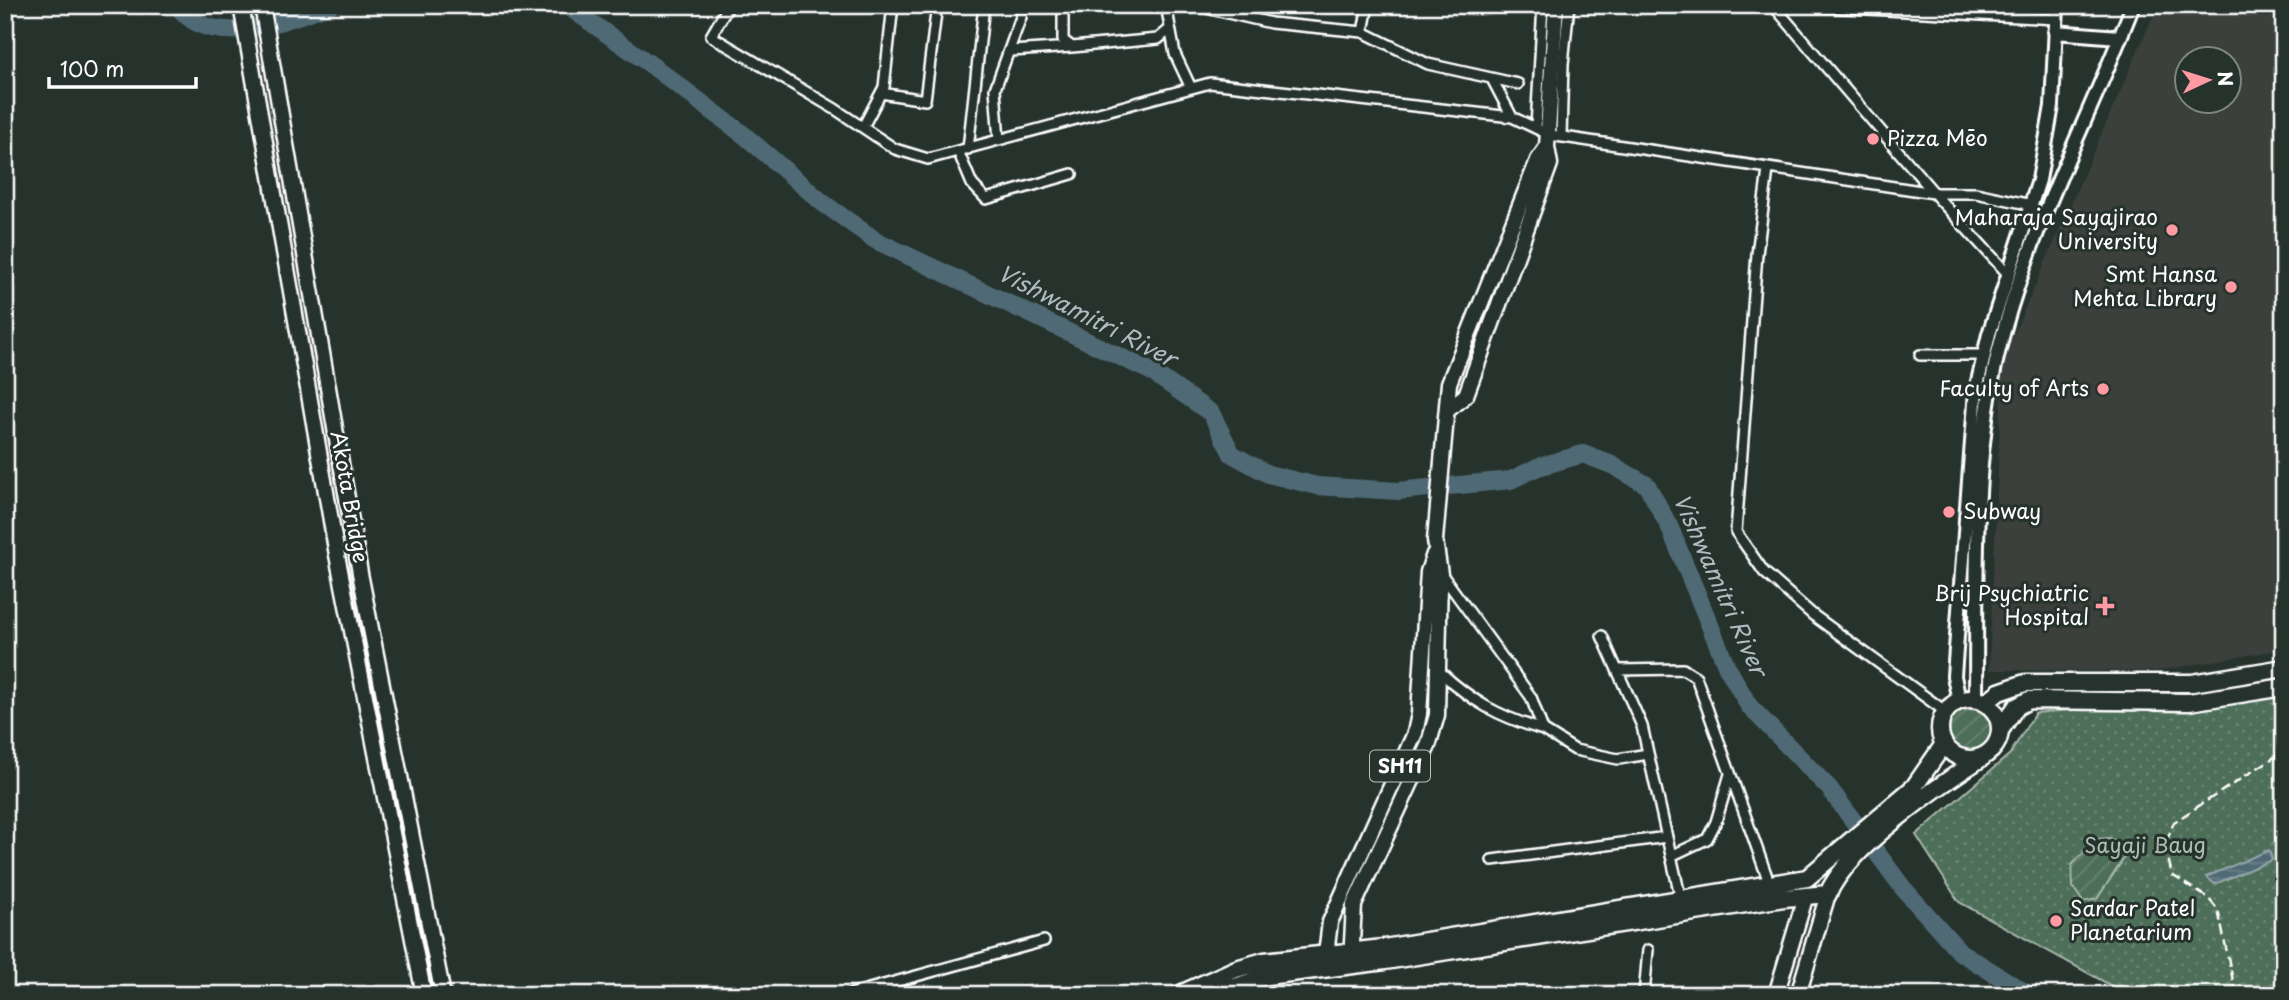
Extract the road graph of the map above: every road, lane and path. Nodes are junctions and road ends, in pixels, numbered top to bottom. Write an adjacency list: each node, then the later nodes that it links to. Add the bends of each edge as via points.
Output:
1 (241, 5): 73 (main road, Akota Bridge, via 337,555)
2 (262, 5): 74 (main road, via 360,573)
3 (729, 5): 31 (street, via 711,36)
4 (893, 5): 29 (street)
5 (937, 5): 29 (street, via 925,100)
6 (984, 5): 35 (street)
7 (1063, 5): 24 (street, via 1063,40)
8 (1179, 5): 17 (street)
9 (1193, 5): 18 (street)
10 (1368, 5): 22 (street)
11 (1543, 5): 32 (street)
12 (1556, 5): 34 (main road)
13 (1569, 5): 34 (street)
14 (1773, 5): 38 (street)
15 (1791, 5): 20 (street)
16 (2133, 5): 23 (main road)
17 (1167, 8): 21 (street)
18 (1232, 10): 22 (street, via 1272,23)
19 (1021, 17): 25 (street)
20 (2056, 18): 23 (main road); 39 (main road, via 2052,106)
21 (1170, 29): 24 (street, via 1158,39); 28 (street, via 1175,54)
22 (1363, 32): 26 (street, via 1429,64)
23 (2119, 37): 51 (main road, via 2063,165 1996,363 1982,472)
24 (1072, 47): 25 (street)
25 (1011, 51): 33 (street, via 995,89)
26 (1492, 79): 27 (street); 30 (street)
27 (1518, 83)
28 (1191, 88): 30 (street, via 1210,83); 33 (street)
29 (881, 93): 31 (street)
30 (1512, 117): 32 (street)
31 (863, 127): 35 (street, via 895,149 928,159)
32 (1536, 127): 34 (street)
33 (999, 140): 35 (street)
34 (1552, 140): 36 (street); 43 (main road, SH11, via 1550,164 1466,395 1447,416)
35 (963, 150): 37 (street, via 972,184 986,199)
36 (1768, 170): 38 (street); 52 (street, via 1757,254 1736,532 1764,572 1813,615)
37 (1072, 174)
38 (1934, 193): 39 (street, via 1976,193); 40 (street)
39 (2032, 205): 40 (main road)
40 (2008, 274): 42 (main road)
41 (1920, 355): 42 (street)
42 (1984, 355): 50 (main road, via 1971,424 1961,559 1954,676)
43 (1435, 547): 44 (main road); 72 (main road, SH11, via 1428,572 1415,733 1330,922)
44 (1440, 571): 48 (main road); 54 (street, via 1531,698)
45 (1602, 636): 47 (street)
46 (2284, 668): 51 (highway, via 2192,683 2025,683)
47 (1617, 670): 56 (street, via 1642,726); 58 (street, via 1691,671)
48 (1439, 671): 54 (street, via 1460,691 1500,716); 71 (main road, via 1433,734 1354,905)
49 (2284, 687): 53 (highway, via 2189,702 2029,700 2016,707)
50 (1959, 701): 51 (highway); 52 (highway)
51 (1981, 701): 53 (highway, via 1993,710)
52 (1946, 712): 55 (highway, via 1940,728)
53 (2001, 729): 57 (highway, via 1995,747)
54 (1543, 730): 56 (street, via 1575,750 1618,759)
55 (1944, 744): 57 (highway, via 1957,757); 59 (highway)
56 (1648, 754): 60 (street)
57 (1983, 757): 59 (highway)
58 (1731, 773): 61 (street, via 1707,839); 65 (street)
59 (1908, 802): 63 (highway)
60 (1667, 837): 61 (street); 62 (street)
61 (1671, 856): 68 (street)
62 (1493, 860)
63 (1837, 868): 64 (highway); 66 (highway)
64 (1811, 876): 65 (highway); 67 (highway)
65 (1771, 886): 68 (highway)
66 (1828, 894): 67 (highway); 80 (main road)
67 (1806, 895): 71 (highway); 79 (main road)
68 (1681, 900): 71 (highway)
69 (1044, 941): 75 (street)
70 (1648, 950): 78 (street)
71 (1351, 958): 72 (highway)
72 (1327, 961): 76 (highway, via 1264,961); 77 (highway)
73 (424, 995)
74 (443, 995)
75 (847, 995)
76 (1178, 995)
77 (1212, 995)
78 (1644, 995)
79 (1776, 995)
80 (1798, 995)

